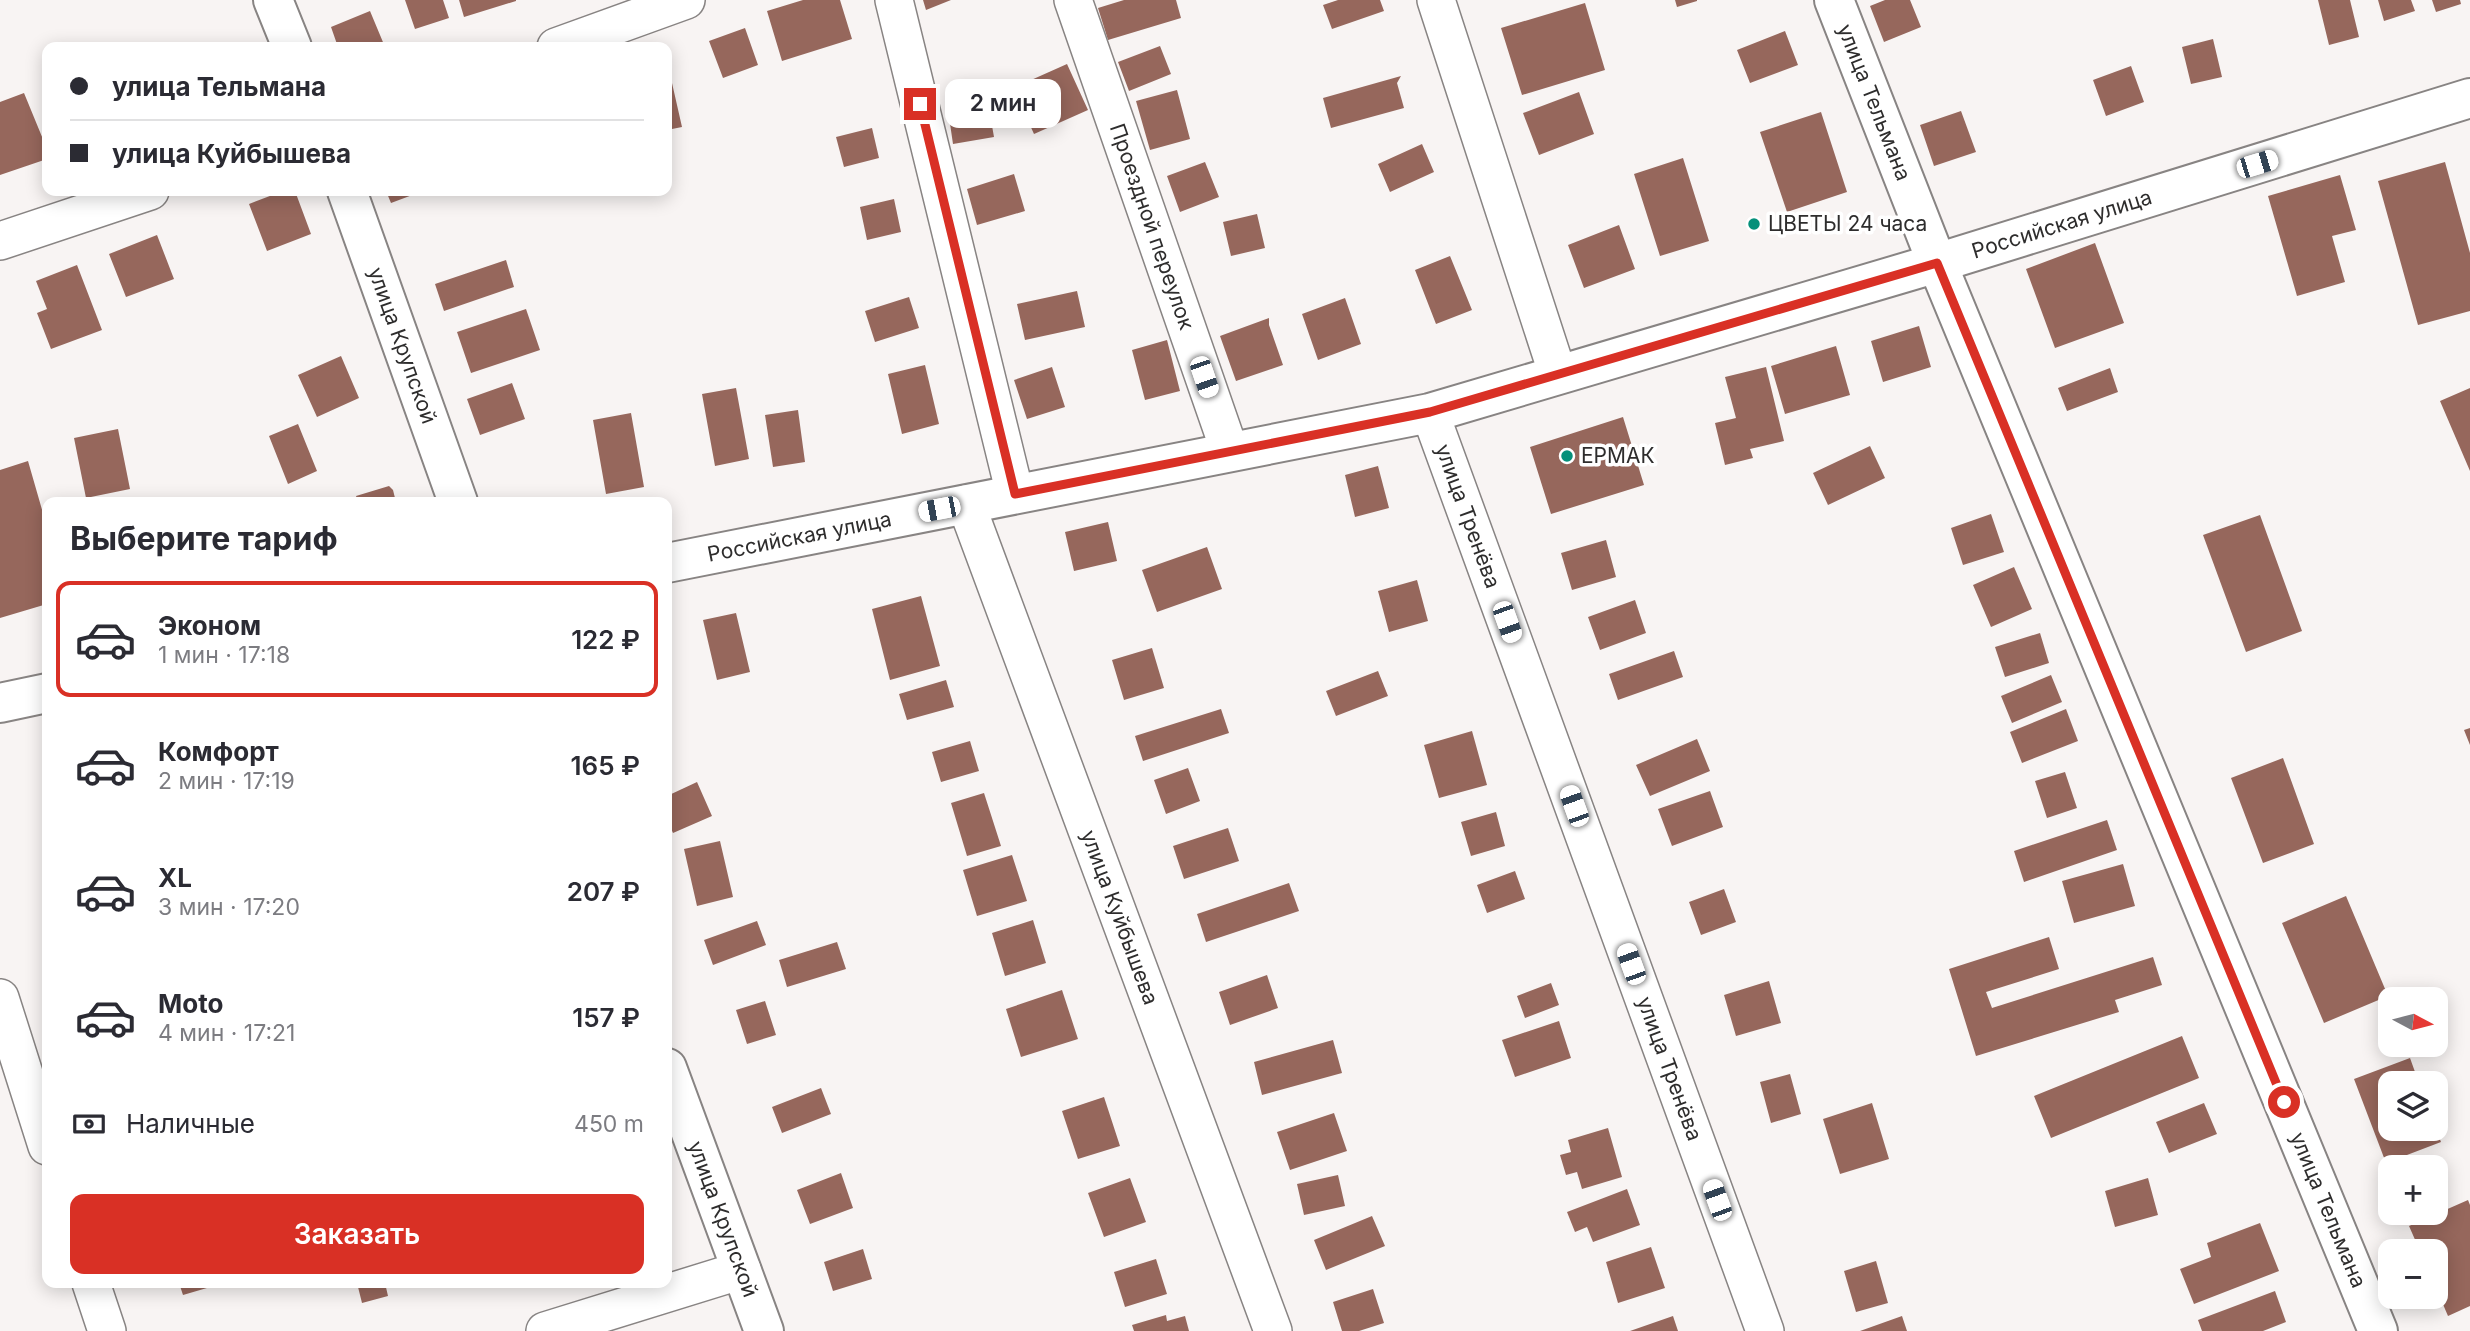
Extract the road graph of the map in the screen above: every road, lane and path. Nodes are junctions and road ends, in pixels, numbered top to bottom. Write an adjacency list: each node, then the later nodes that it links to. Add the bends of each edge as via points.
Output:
1 (272, 0): 7 (street)
2 (686, 0): 8 (street)
3 (894, 0): 17 (street)
4 (1073, 0): 16 (street, Проездной переулок)
5 (1436, 0): 14 (street)
6 (1834, 0): 13 (street, улица Тельмана)
7 (290, 42)
8 (570, 42)
9 (2470, 98): 13 (street, Российская улица)
10 (135, 196): 12 (street)
11 (349, 196): 18 (street, улица Крупской)
12 (0, 241)
13 (1937, 263): 14 (street, Российская улица); 33 (street, улица Тельмана)
14 (1558, 375): 15 (street, Российская улица)
15 (1430, 412): 16 (street, Российская улица); 32 (street, улица Тренёва)
16 (1230, 452): 17 (street, Российская улица)
17 (1015, 494): 19 (street, Российская улица)
18 (456, 497)
19 (966, 504): 20 (street, Российская улица); 31 (street, улица Куйбышева)
20 (672, 562)
21 (42, 694): 22 (street)
22 (0, 703)
23 (0, 998): 25 (street)
24 (672, 1081): 26 (street, улица Крупской)
25 (42, 1130)
26 (742, 1270): 29 (street); 30 (street, улица Крупской)
27 (93, 1288): 28 (street)
28 (107, 1331)
29 (545, 1331)
30 (764, 1331)
31 (1273, 1331)
32 (1765, 1331)
33 (2378, 1331)

